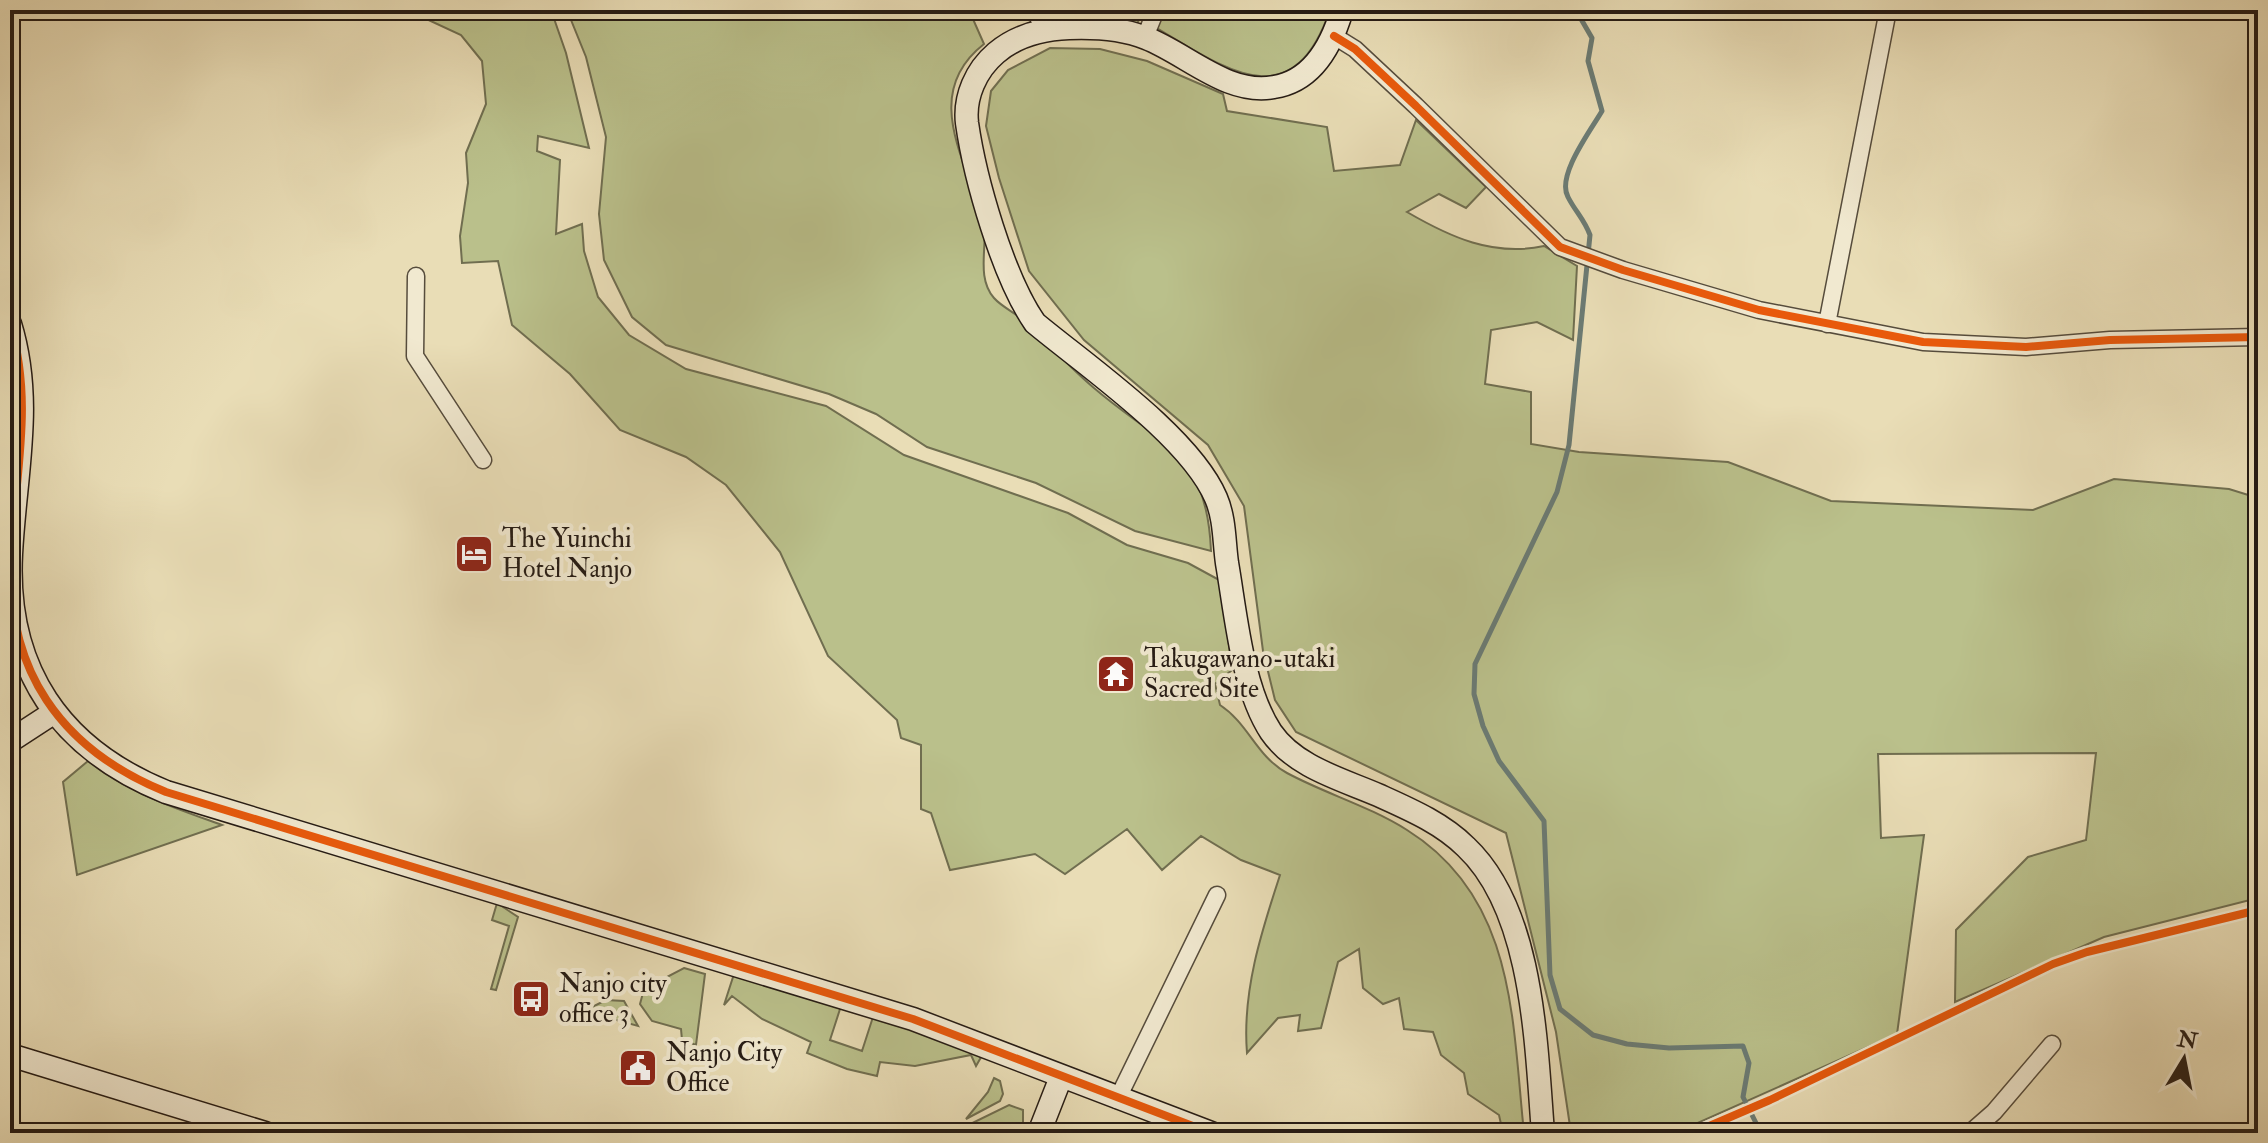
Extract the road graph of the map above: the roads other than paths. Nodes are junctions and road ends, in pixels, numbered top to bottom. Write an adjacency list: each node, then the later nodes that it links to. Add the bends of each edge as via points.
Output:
1 (1034, 10): 5 (street)
2 (1156, 10): 7 (street)
3 (1342, 10): 6 (street)
4 (1888, 10): 10 (street)
5 (1045, 30): 7 (street, via 1099,27); 23 (street, via 1019,38 990,58 968,98 969,134 1018,296 1035,323 1165,431 1205,478 1222,516 1249,680 1262,718 1277,741 1292,757 1445,830 1491,877 1521,953)
6 (1334, 36): 7 (street, via 1325,53 1294,81 1258,88 1215,74); 10 (street, via 1355,49 1560,247 1759,310)
7 (1145, 37)
8 (416, 276): 12 (street, via 415,356)
9 (10, 324): 13 (street, via 24,407 12,599 20,644)
10 (1827, 324): 11 (street, via 1923,342 1987,347)
11 (2258, 337)
12 (483, 460)
13 (53, 713): 14 (street); 18 (street, via 86,748 166,792 887,1010)
14 (10, 741)
15 (1217, 895): 19 (street)
16 (2052, 1044): 24 (street)
17 (10, 1055): 20 (street)
18 (1061, 1077): 19 (street); 21 (street)
19 (1117, 1100): 22 (street)
20 (265, 1133)
21 (1039, 1133)
22 (1211, 1133)
23 (1543, 1133)
24 (1970, 1133)

